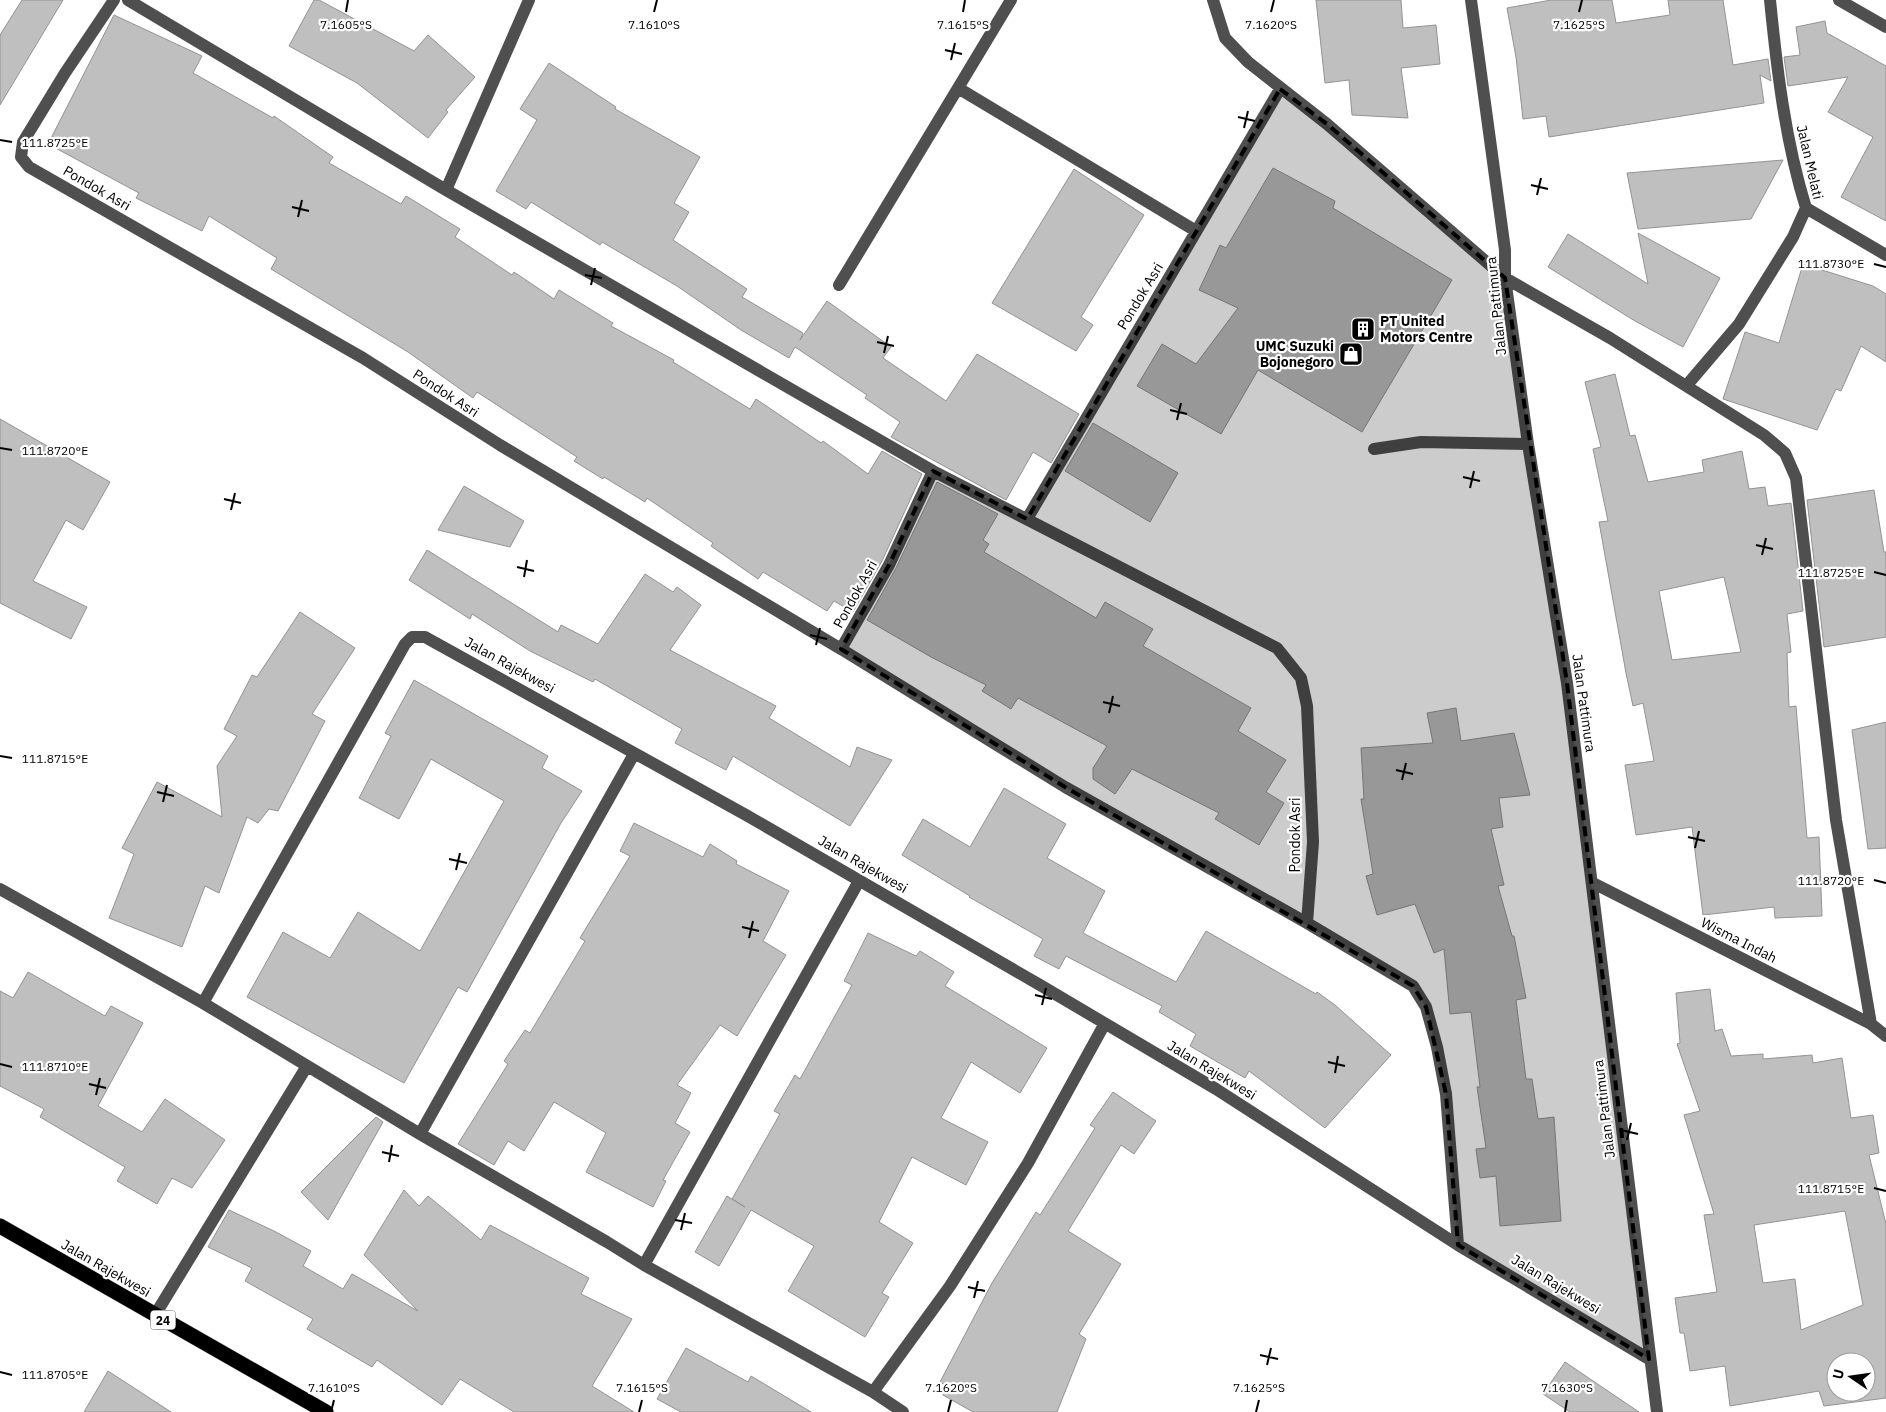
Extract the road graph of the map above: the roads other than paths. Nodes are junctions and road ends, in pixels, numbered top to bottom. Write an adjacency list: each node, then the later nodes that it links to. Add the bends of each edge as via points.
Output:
1 (114, 0): 23 (street, Pondok Asri, via 23,142 21,157 29,167 363,358 500,446)
2 (128, 0): 12 (street, Pondok Asri)
3 (529, 0): 12 (street)
4 (1011, 0): 10 (street)
5 (1212, 0): 11 (street, via 1225,38)
6 (1471, 0): 16 (street, Jalan Pattimura, via 1505,250)
7 (1770, 0): 13 (street, Jalan Melati, via 1785,118)
8 (1839, 0): 9 (street)
9 (1886, 26)
10 (958, 88): 14 (street); 17 (street)
11 (1280, 90): 14 (street, Pondok Asri); 16 (street, via 1327,124)
12 (446, 190): 21 (street, Pondok Asri)
13 (1806, 208): 15 (street); 18 (street, Jalan Melati, via 1793,237 1739,324)
14 (1196, 231): 22 (street, Pondok Asri)
15 (1886, 255)
16 (1505, 278): 18 (street); 19 (street, Jalan Pattimura)
17 (839, 285)
18 (1687, 385): 30 (street, via 1764,435 1785,453 1796,478 1836,820)
19 (1528, 444): 20 (street, via 1421,442); 26 (street, Jalan Pattimura, via 1567,683)
20 (1374, 449)
21 (933, 471): 22 (street, Pondok Asri); 23 (street, Pondok Asri, via 889,565)
22 (1027, 519): 28 (street, Pondok Asri, via 1277,648 1293,665 1301,678 1307,706 1313,842)
23 (841, 649): 28 (street, via 1066,787)
24 (634, 754): 25 (street, Jalan Rajekwesi); 29 (street, Jalan Rajekwesi, via 425,637 412,637 395,660); 34 (street)
25 (860, 881): 31 (street, Jalan Rajekwesi); 37 (street)
26 (1593, 883): 30 (street, Wisma Indah); 39 (street, Jalan Pattimura)
27 (0, 889): 29 (street)
28 (1307, 923): 36 (street, via 1413,986 1426,1007 1446,1094)
29 (203, 1004): 33 (street)
30 (1871, 1024): 32 (street, Wisma Indah)
31 (1104, 1025): 36 (street, Jalan Rajekwesi, via 1216,1089); 40 (street, via 1028,1163 950,1286)
32 (1886, 1036)
33 (307, 1066): 34 (street); 38 (street)
34 (420, 1134): 37 (street)
35 (0, 1226): 38 (highway, Jalan Rajekwesi / 24)
36 (1458, 1245): 39 (street, Jalan Rajekwesi)
37 (644, 1266): 40 (street)
38 (155, 1315): 41 (highway, Jalan Rajekwesi / 24)
39 (1649, 1359): 43 (street, Jalan Pattimura)
40 (873, 1392): 42 (street)
41 (326, 1412)
42 (903, 1412)
43 (1657, 1412)

